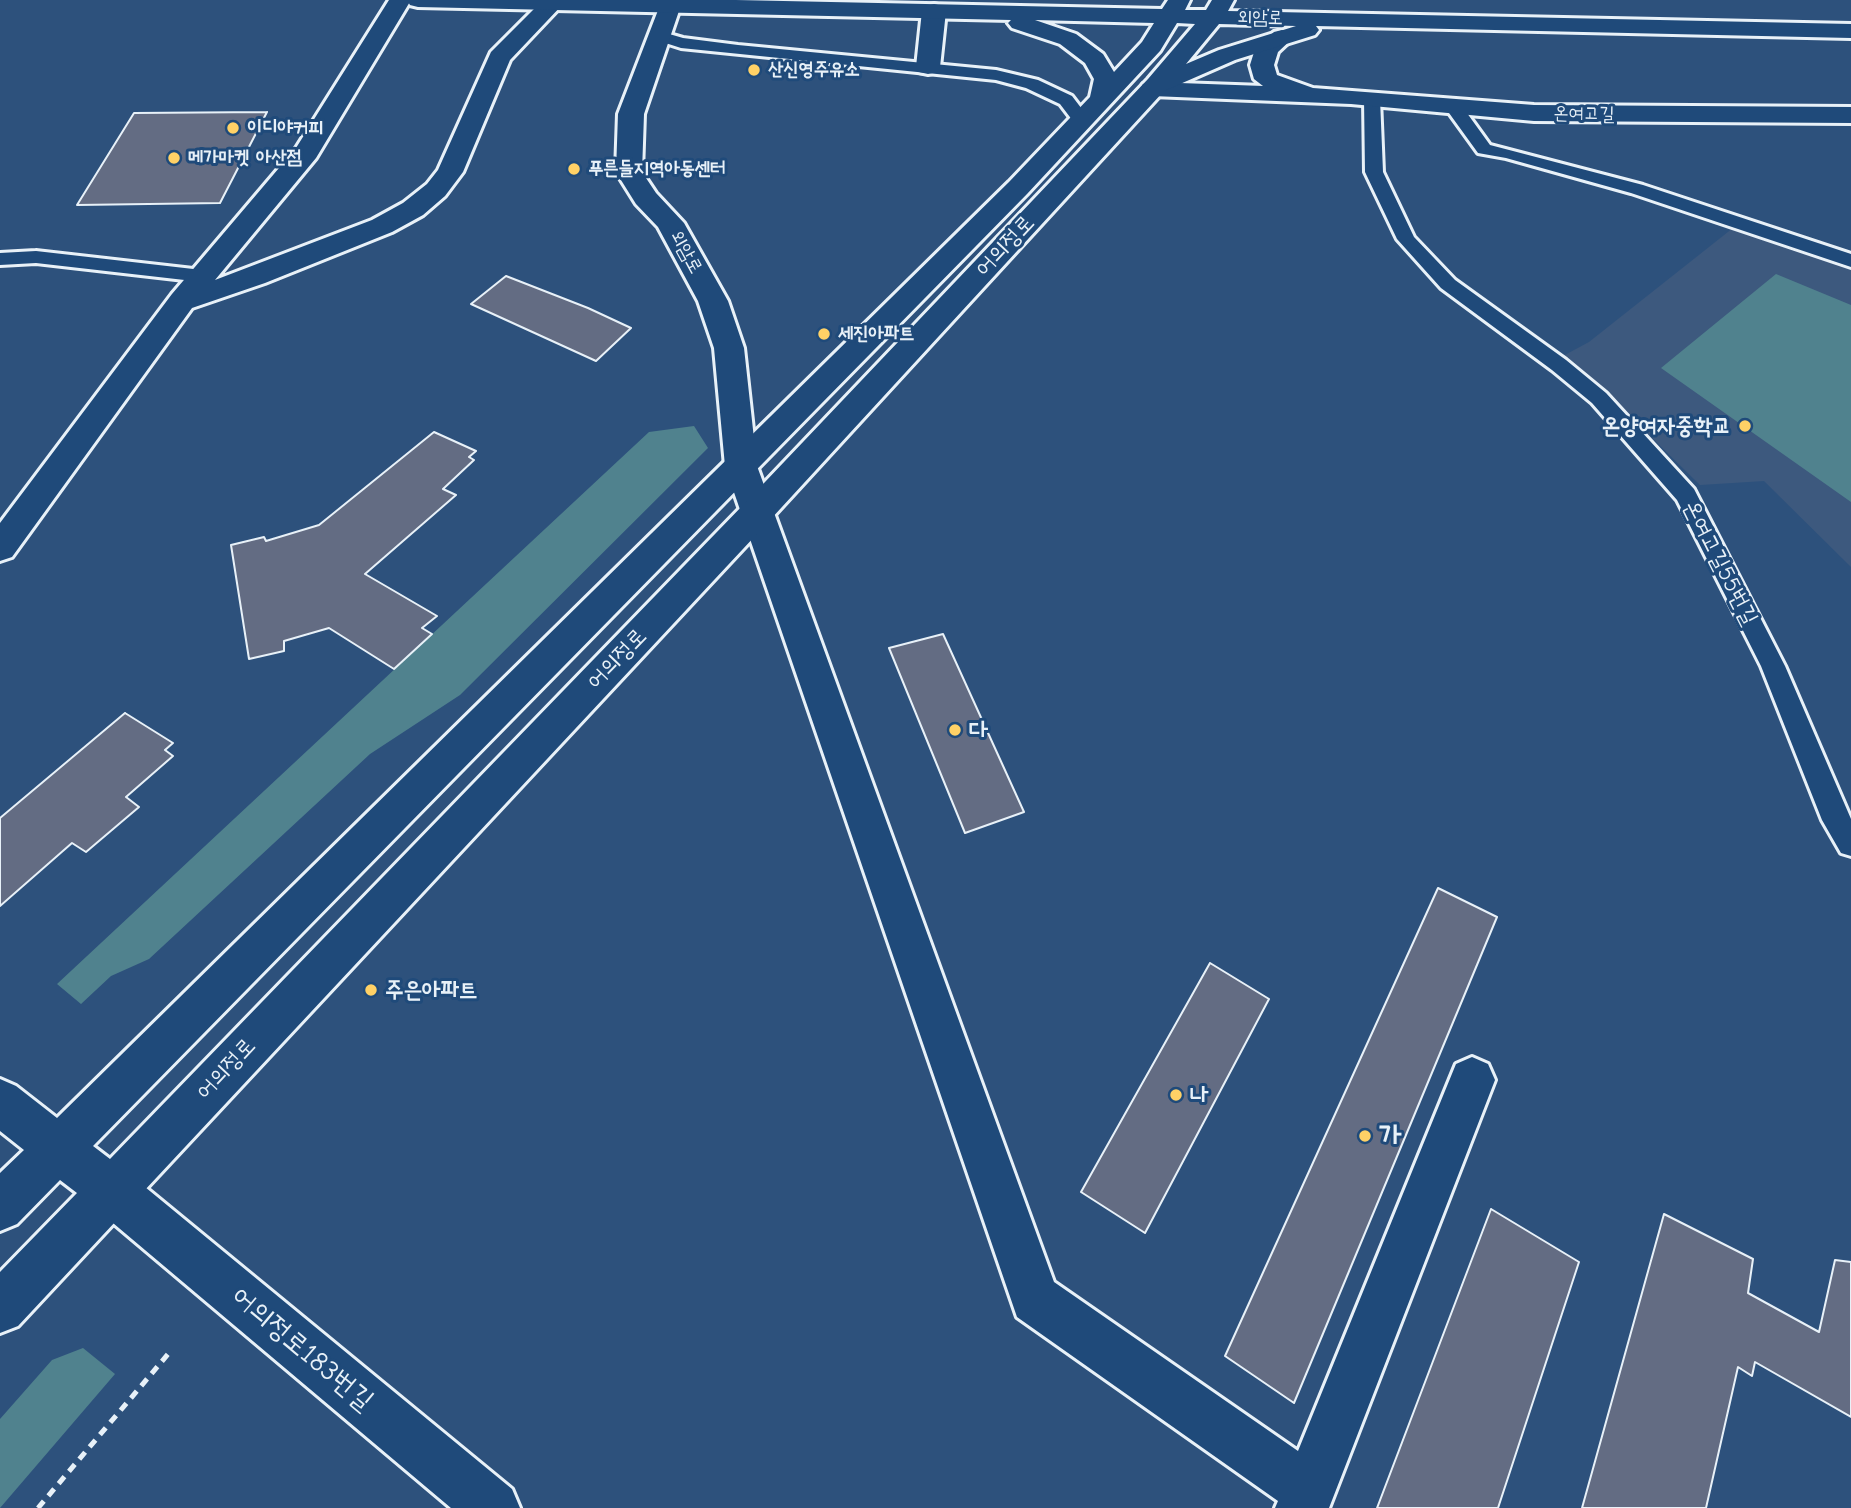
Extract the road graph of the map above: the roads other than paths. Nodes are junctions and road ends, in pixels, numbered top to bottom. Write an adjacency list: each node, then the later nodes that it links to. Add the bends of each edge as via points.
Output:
1 (400, 0): 25 (main road, via 307,152)
2 (418, 0): 5 (main road, 외암로)
3 (1073, 0): 10 (main road)
4 (1314, 0): 12 (main road, via 1356,12)
5 (570, 2): 6 (main road, 외암로); 26 (main road, via 499,57 450,172 413,209 281,267)
6 (670, 5): 9 (main road, 외암로); 14 (main road, 외암로)
7 (1175, 8): 8 (main road, 외암로); 10 (main road, 외암로); 21 (main road, 어의정로, via 1152,46)
8 (1218, 9): 11 (main road, 외암로); 17 (main road, 어의정로)
9 (934, 11): 10 (main road, 외암로); 16 (main road)
10 (978, 12): 21 (main road, via 1068,39 1095,59 1106,79)
11 (1348, 20): 12 (main road, 외암로); 15 (main road)
12 (1437, 22): 13 (main road, 외암로)
13 (1851, 31)
14 (659, 36): 16 (lane, via 738,50); 27 (main road, 외암로, via 631,114 629,172 670,223 713,301 729,348)
15 (1282, 37): 17 (main road, via 1227,55); 18 (main road, 온여고길, via 1267,49 1262,65 1266,79)
16 (928, 67): 21 (lane, via 1032,84)
17 (1152, 89): 18 (main road, 온여고길); 28 (main road, 어의정로)
18 (1319, 96): 19 (main road, 온여고길)
19 (1372, 99): 20 (main road, 온여고길); 30 (lane, 온여고길55번길, via 1374,172 1406,239 1448,284 1599,398 1686,495 1773,666 1832,812)
20 (1453, 106): 22 (main road, 온여고길, via 1534,113); 24 (lane, via 1484,149 1637,189)
21 (1092, 110): 27 (main road, 어의정로)
22 (1851, 115)
23 (0, 259): 25 (lane, via 36,257)
24 (1851, 261)
25 (202, 276): 26 (main road)
26 (182, 301): 29 (main road)
27 (741, 466): 28 (main road, 외암로); 33 (main road, 어의정로)
28 (758, 511): 34 (main road, 어의정로); 37 (main road, 외암로, via 1035,1299)
29 (0, 548)
30 (1851, 844)
31 (1472, 1080): 37 (main road)
32 (0, 1102): 33 (main road, 어의정로183번길)
33 (58, 1149): 34 (main road, 어의정로183번길); 35 (main road, 어의정로)
34 (111, 1191): 36 (main road, 어의정로); 38 (main road, 어의정로183번길)
35 (0, 1207)
36 (0, 1308)
37 (1305, 1499)
38 (493, 1508)

